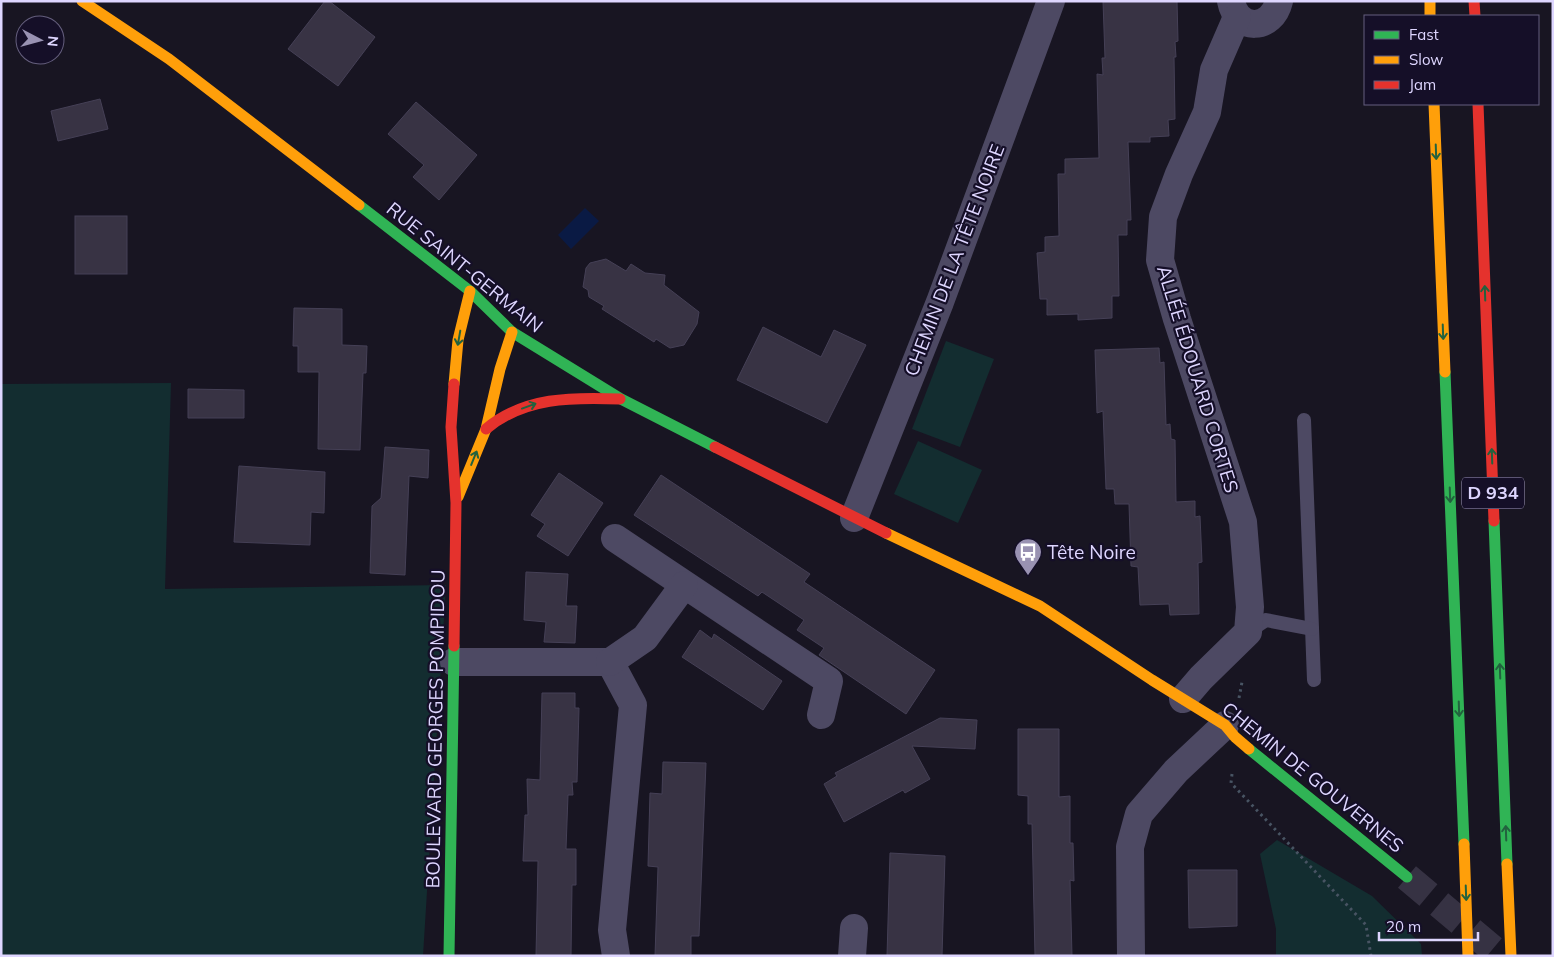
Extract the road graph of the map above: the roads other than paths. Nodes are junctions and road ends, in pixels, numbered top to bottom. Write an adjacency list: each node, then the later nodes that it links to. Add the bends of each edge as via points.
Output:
1 (82, 1): 11 (main road, RUE SAINT-GERMAIN, via 169,60)
2 (1051, 1): 17 (street, CHEMIN DE LA TÊTE NOIRE, via 940,302)
3 (1279, 1): 6 (street, ALLÉE ÉDOUARD CORTES, via 1273,16 1259,24 1252,24)
4 (1430, 1): 7 (main road)
5 (1474, 1): 8 (main road)
6 (1234, 9): 21 (street, ALLÉE ÉDOUARD CORTES, via 1214,70 1207,112 1162,217 1160,260 1243,522 1250,607)
7 (1430, 15)
8 (1474, 15)
9 (1434, 105): 34 (main road, D 934, one-way to 34, bridge)
10 (1478, 105): 35 (main road, D 934, one-way to 10)
11 (470, 291): 12 (main road, RUE SAINT-GERMAIN); 16 (main road, BOULEVARD GEORGES POMPIDOU, one-way to 16, via 458,340 451,427)
12 (512, 332): 13 (main road, RUE SAINT-GERMAIN); 15 (main road, BOULEVARD GEORGES POMPIDOU)
13 (621, 399): 15 (main road, one-way to 13, via 505,415 540,402 576,397); 17 (main road, RUE SAINT-GERMAIN)
14 (1304, 420): 20 (lane)
15 (486, 429): 16 (main road, BOULEVARD GEORGES POMPIDOU, one-way to 15)
16 (456, 503): 22 (main road, BOULEVARD GEORGES POMPIDOU)
17 (854, 518): 25 (main road, CHEMIN DE GOUVERNES, via 1040,606)
18 (615, 538): 19 (street)
19 (684, 584): 23 (street, via 645,638); 26 (street, via 829,681)
20 (1312, 630): 21 (lane, via 1266,620); 24 (lane)
21 (1248, 632): 25 (street)
22 (454, 662): 23 (street); 30 (main road, BOULEVARD GEORGES POMPIDOU)
23 (610, 662): 31 (street, via 633,705 612,930)
24 (1314, 680)
25 (1183, 699): 27 (main road, CHEMIN DE GOUVERNES)
26 (821, 715)
27 (1225, 725): 28 (main road, CHEMIN DE GOUVERNES, via 1235,737); 33 (street, via 1176,771 1139,814 1130,847)
28 (1408, 877)
29 (854, 928): 32 (street)
30 (448, 956)
31 (616, 956)
32 (852, 956)
33 (1131, 956)
34 (1468, 956)
35 (1511, 956)

